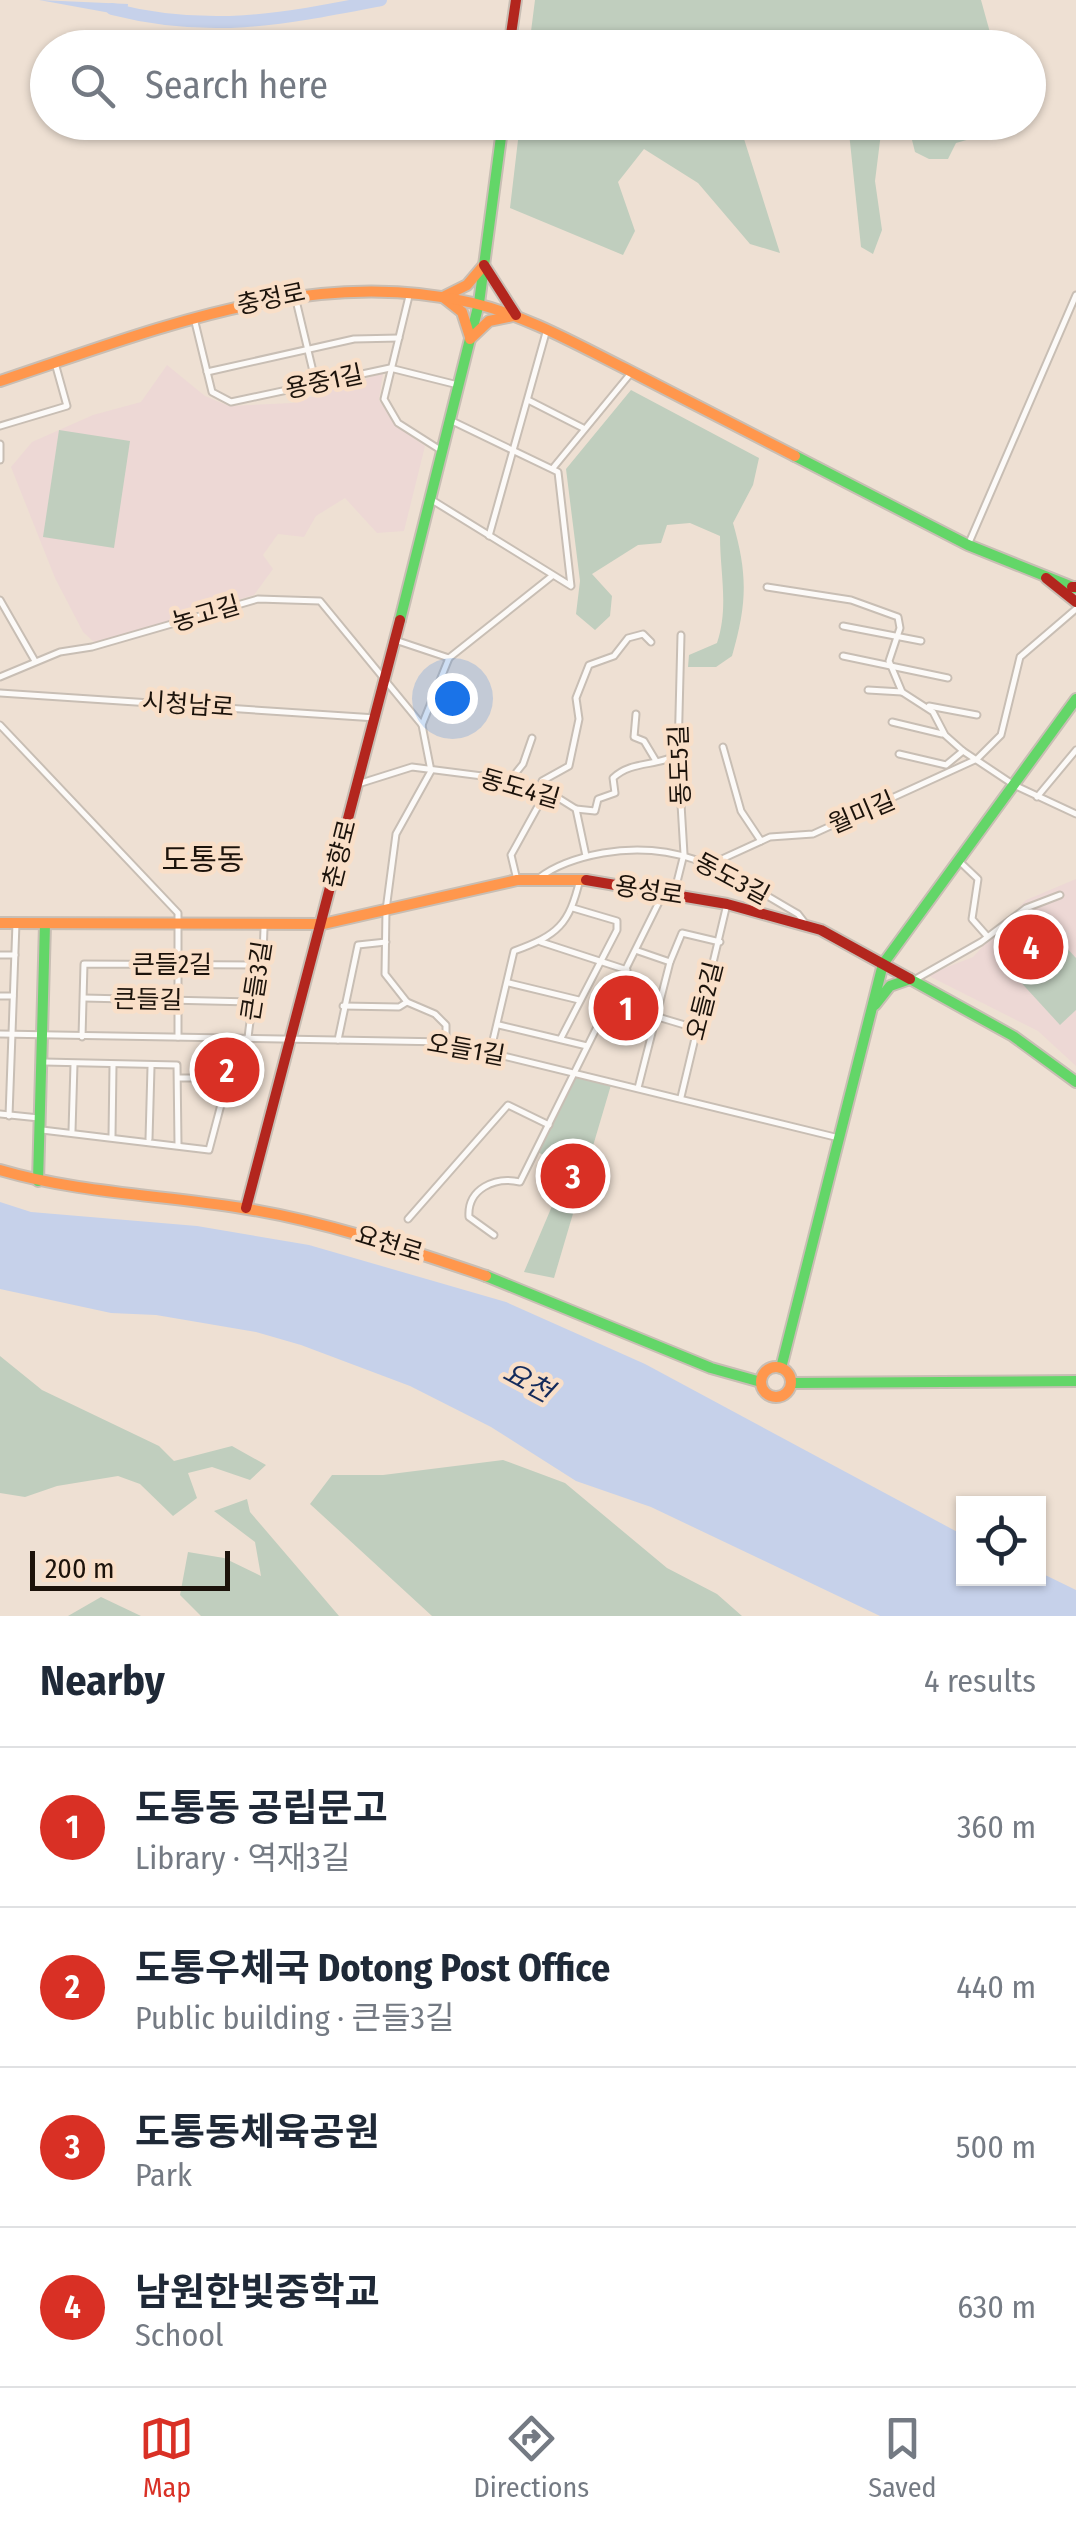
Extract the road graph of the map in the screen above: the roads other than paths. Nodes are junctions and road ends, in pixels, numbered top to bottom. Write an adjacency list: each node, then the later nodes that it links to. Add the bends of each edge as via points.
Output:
1 (516, 0): 2 (street)
2 (512, 30)
3 (501, 140): 4 (street, 춘향로)
4 (484, 266): 8 (street); 9 (street, 춘향로); 10 (street)
5 (294, 292): 6 (street, 충정로); 11 (street, 충정로); 15 (street)
6 (410, 292): 8 (street, 충정로); 13 (street)
7 (1076, 295): 34 (street)
8 (443, 297): 9 (street, 충정로); 14 (street, via 462,312)
9 (479, 303): 10 (street, 충정로); 14 (street, 춘향로)
10 (516, 315): 12 (street, 충정로); 14 (street, via 489,321)
11 (194, 318): 16 (street, 충정로); 18 (street)
12 (547, 329): 19 (street, 충정로); 23 (street)
13 (399, 338): 15 (street, 용중1길); 17 (street)
14 (470, 339): 22 (street, 춘향로)
15 (306, 348): 18 (street, 용중1길); 21 (street)
16 (55, 363): 20 (street, 충정로); 25 (street, via 67,406)
17 (390, 368): 21 (street, 용중1길); 22 (street, 용중1길); 29 (street, via 384,399 398,423)
18 (207, 372): 21 (street, 용중1길, via 212,392 231,402)
19 (632, 372): 26 (street); 34 (street, 충정로)
20 (0, 380)
21 (316, 384)
22 (458, 386): 24 (street, 춘향로)
23 (528, 400): 26 (street); 28 (street)
24 (450, 420): 28 (street); 29 (street, 춘향로)
25 (0, 426)
26 (584, 428): 31 (street)
27 (0, 444): 30 (street)
28 (514, 448): 31 (street); 33 (street)
29 (442, 451): 32 (street, 춘향로)
30 (0, 460)
31 (553, 468): 35 (street, via 571,586)
32 (430, 498): 33 (street); 44 (street, 춘향로)
33 (489, 536): 35 (street)
34 (968, 545): 36 (street, 충정로)
35 (553, 576): 48 (street)
36 (1046, 578): 38 (street, 충정로); 40 (street)
37 (766, 587): 43 (street, via 851,600 894,615)
38 (1075, 587)
39 (0, 600): 49 (street)
40 (1076, 606): 72 (street, 월미길, via 1020,657 1001,735)
41 (843, 626): 43 (street)
42 (681, 635): 70 (street, 동도5길)
43 (897, 635): 45 (street); 50 (street)
44 (396, 640): 48 (street); 52 (street, 춘향로)
45 (922, 641)
46 (650, 642): 79 (street, via 643,634 628,638 614,656 590,664 576,698 580,720 569,766 542,781)
47 (843, 656): 50 (street)
48 (449, 658): 64 (street)
49 (35, 661): 51 (street, 농고길); 52 (street, 농고길, via 258,600 288,598 320,601)
50 (890, 666): 53 (street); 56 (street)
51 (0, 677)
52 (386, 677): 61 (street, 춘향로); 64 (street, 농고길)
53 (948, 678)
54 (868, 690): 56 (street)
55 (0, 692): 61 (street, 시청남로)
56 (902, 692): 58 (street)
57 (1076, 699): 77 (street)
58 (926, 706): 60 (street); 65 (street)
59 (636, 714): 73 (street, via 634,737)
60 (977, 715)
61 (376, 718): 75 (street, 춘향로)
62 (892, 722): 65 (street)
63 (0, 724): 98 (street, via 178,913)
64 (422, 724): 74 (street)
65 (945, 735): 69 (street)
66 (532, 738): 76 (street, via 524,764)
67 (723, 747): 82 (street, via 741,811)
68 (1076, 750): 78 (street)
69 (962, 751): 71 (street, via 946,765); 72 (street)
70 (678, 754): 73 (street); 83 (street, 동도5길)
71 (899, 754)
72 (976, 759): 77 (street); 82 (street, 월미길, via 813,834)
73 (656, 761): 80 (street, via 620,772 613,778 614,793 598,798 595,811)
74 (431, 771): 75 (street, 동도4길, via 412,767); 76 (street, 동도4길); 94 (street, via 396,834)
75 (358, 784): 100 (street, 춘향로)
76 (507, 784): 79 (street, 동도4길)
77 (1014, 786): 78 (street); 85 (street)
78 (1036, 797): 81 (street)
79 (540, 798): 80 (street, 동도4길); 89 (street, via 511,856)
80 (576, 809): 84 (street, 동도4길)
81 (1076, 814)
82 (761, 841): 86 (street, 월미길)
83 (684, 854): 84 (street, 동도3길, via 641,847); 86 (street, 동도3길); 90 (street, 동도5길)
84 (586, 856): 87 (street, 동도3길)
85 (959, 860): 102 (street, via 978,879 972,919); 112 (street)
86 (711, 864): 101 (street, 동도3길)
87 (538, 878): 88 (street, 용성로); 89 (street, 용성로)
88 (580, 879): 90 (street, 용성로); 93 (street)
89 (516, 880): 94 (street, 용성로)
90 (669, 894): 92 (street, 용성로); 106 (street, 동도5길)
91 (1060, 895): 102 (street, via 1026,908)
92 (728, 904): 101 (street, 용성로); 105 (street, 오들2길)
93 (573, 908): 104 (street, via 558,932); 109 (street, via 617,920)
94 (386, 910): 100 (street, 용성로); 103 (street)
95 (0, 923): 96 (street, 용성로)
96 (16, 923): 97 (street, 용성로); 108 (street)
97 (45, 924): 98 (street, 용성로); 131 (street)
98 (180, 924): 99 (street, 용성로); 111 (street)
99 (264, 924): 100 (street, 용성로); 113 (street, 큰들3길)
100 (322, 924): 137 (street, 춘향로)
101 (805, 924): 112 (street, 용성로)
102 (987, 936): 115 (street)
103 (386, 942): 123 (street, via 384,974); 124 (street, via 358,945)
104 (540, 942): 109 (street); 116 (street, via 514,952)
105 (720, 942): 110 (street, via 682,933); 128 (street, 오들2길)
106 (638, 951): 110 (street); 114 (street, 동도5길)
107 (0, 955): 108 (street)
108 (14, 956): 118 (street)
109 (601, 961): 114 (street); 120 (street)
110 (670, 962): 126 (street)
111 (178, 964): 113 (street, 큰들2길); 119 (street, 큰들2길, via 84,964); 121 (street)
112 (883, 964): 115 (street, 용성로); 125 (street)
113 (261, 966): 122 (street, 큰들3길)
114 (626, 970): 140 (street, 동도5길)
115 (914, 980): 125 (street, via 890,986); 151 (street, 용성로, via 1044,1054)
116 (509, 983): 120 (street); 127 (street)
117 (0, 996): 118 (street)
118 (13, 996): 130 (street)
119 (83, 998): 121 (street, 큰들길); 132 (street, 큰들길)
120 (580, 1000): 136 (street)
121 (178, 1001): 122 (street, 큰들길); 133 (street)
122 (251, 1002): 135 (street, 큰들3길)
123 (406, 1002): 124 (street); 139 (street, via 435,1014 446,1026)
124 (343, 1006): 138 (street)
125 (872, 1008): 160 (street)
126 (658, 1017): 128 (street); 152 (street)
127 (499, 1026): 136 (street); 141 (street)
128 (699, 1029): 153 (street, 오들2길)
129 (0, 1034): 130 (street, 큰들길)
130 (12, 1034): 131 (street, 큰들길); 143 (street)
131 (43, 1036): 132 (street, 큰들길); 144 (street)
132 (82, 1037): 133 (street, 큰들길)
133 (178, 1037): 134 (street, 큰들길)
134 (230, 1038): 135 (street, 큰들길); 150 (street, 큰들3길)
135 (248, 1038): 137 (street, 큰들길)
136 (561, 1038): 140 (street)
137 (291, 1040): 138 (street, 오들1길); 165 (street, 춘향로)
138 (338, 1040): 139 (street, 오들1길)
139 (446, 1042): 141 (street, 오들1길)
140 (587, 1046): 148 (street, 동도5길)
141 (490, 1052): 148 (street, 오들1길)
142 (0, 1059): 143 (street)
143 (11, 1060): 155 (street)
144 (44, 1062): 145 (street); 156 (street)
145 (74, 1064): 146 (street); 158 (street)
146 (113, 1066): 147 (street); 159 (street)
147 (151, 1067): 149 (street, via 177,1065); 161 (street)
148 (575, 1074): 152 (street, 오들1길); 157 (street, 동도5길)
149 (178, 1078): 150 (street); 162 (street)
150 (228, 1078): 162 (street, 큰들3길, via 209,1150)
151 (1076, 1082)
152 (638, 1088): 153 (street, 오들1길)
153 (681, 1097): 160 (street, 오들1길)
154 (0, 1114): 155 (street)
155 (9, 1116): 156 (street)
156 (42, 1124): 158 (street); 164 (street)
157 (550, 1125): 166 (street, via 508,1105); 167 (street, 동도5길, via 520,1182 486,1184 469,1203 469,1216)
158 (72, 1132): 159 (street)
159 (112, 1136): 161 (street)
160 (839, 1138): 168 (street)
161 (148, 1140): 162 (street)
162 (178, 1144)
163 (0, 1170): 164 (street, 요천로)
164 (38, 1181): 165 (street, 요천로)
165 (246, 1208): 170 (street, 요천로, via 477,1272 711,1368)
166 (408, 1219)
167 (494, 1235)
168 (782, 1368): 170 (street, via 768,1370); 171 (street)
169 (1076, 1381): 171 (street, 요천로)
170 (761, 1382): 171 (street, 요천로, via 774,1397 788,1392)
171 (792, 1382)

